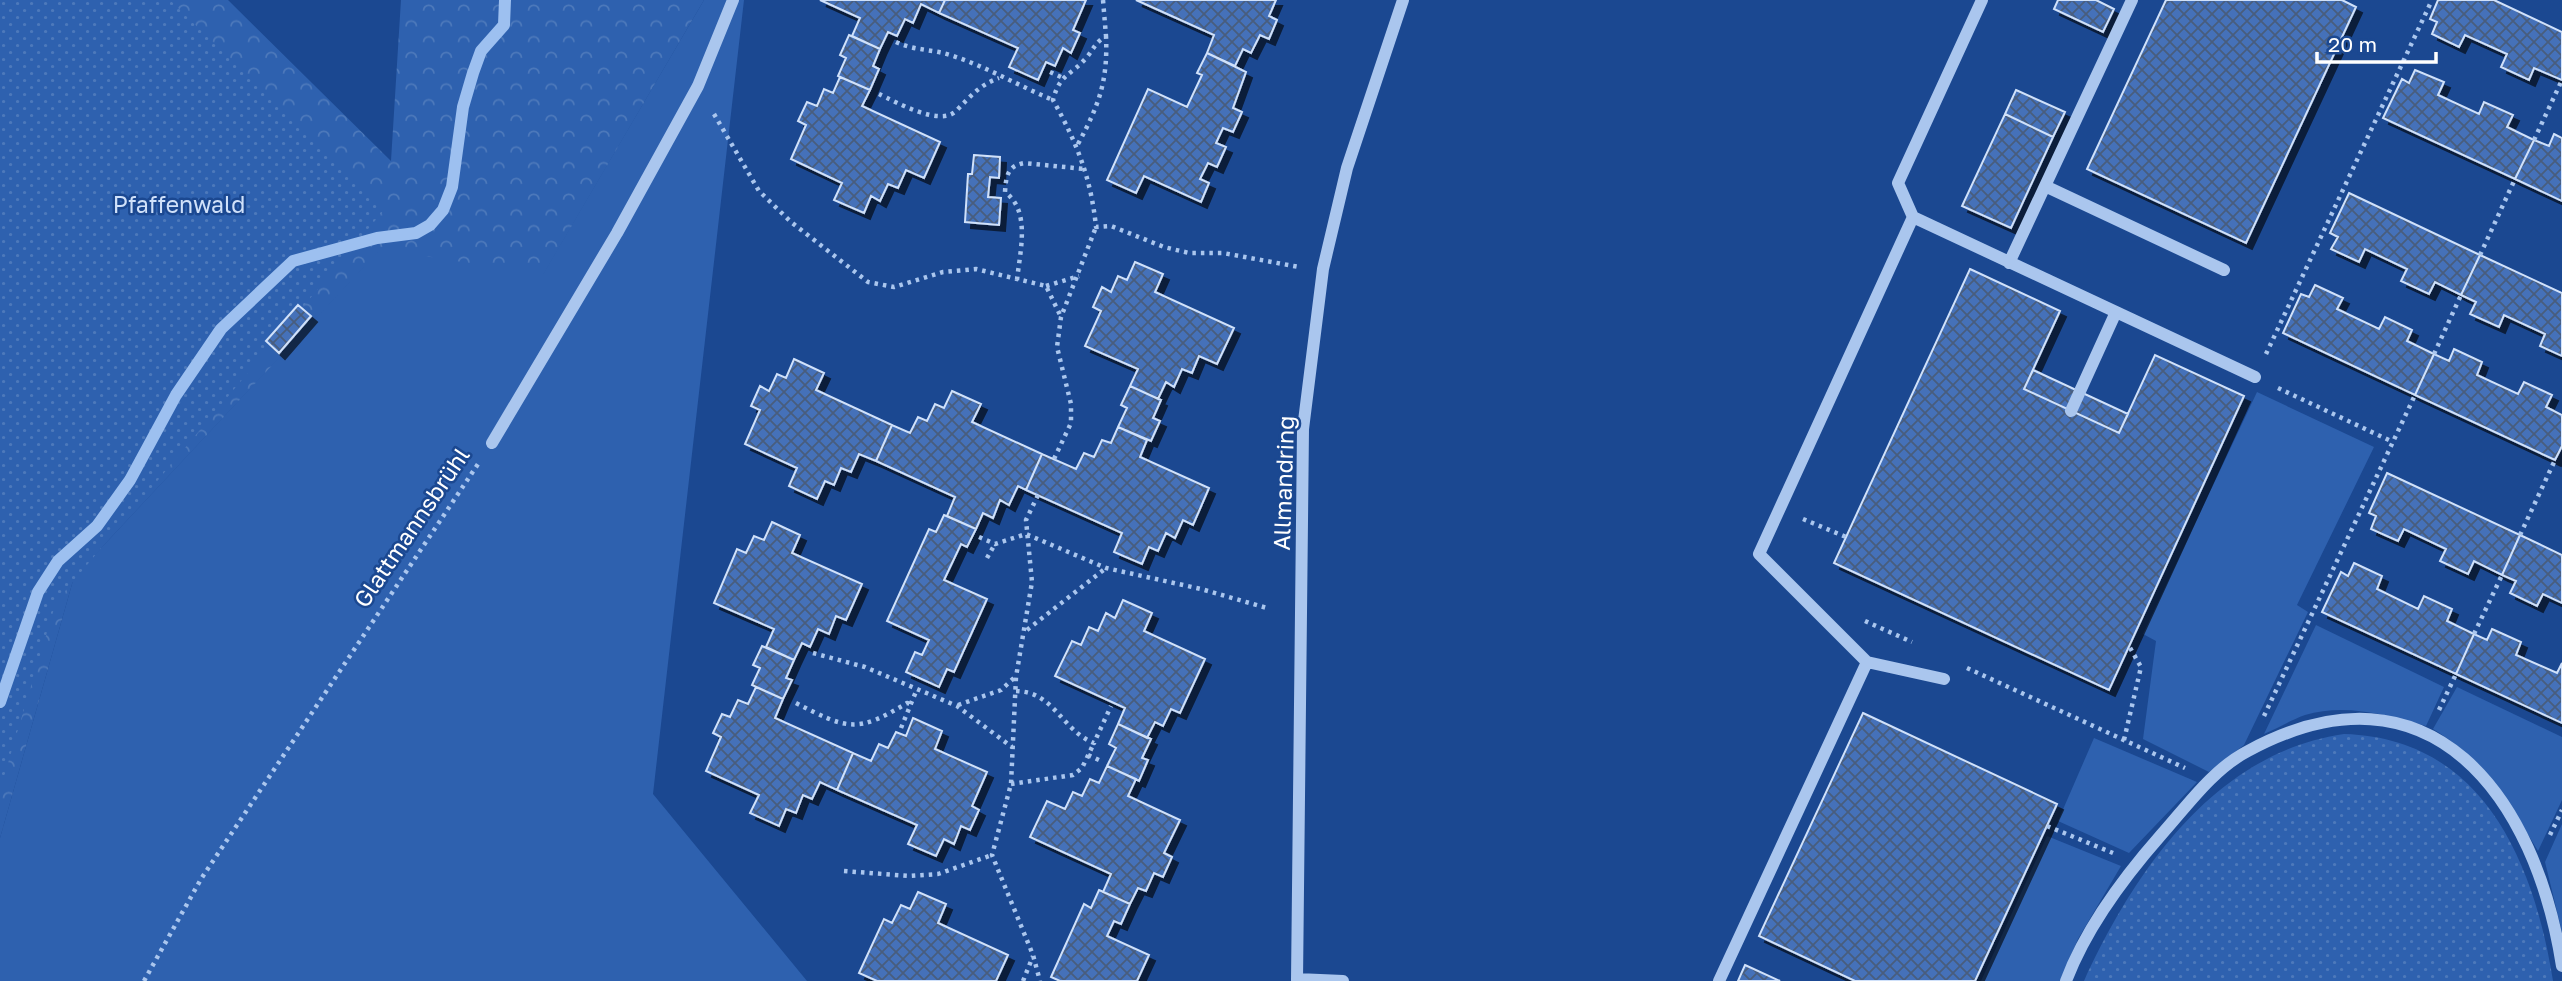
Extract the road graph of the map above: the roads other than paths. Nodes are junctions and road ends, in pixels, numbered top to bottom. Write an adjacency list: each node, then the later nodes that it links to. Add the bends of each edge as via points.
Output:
1 (733, 0): 12 (street, Glattmannsbrühl, via 698,86)
2 (1403, 0): 16 (street, Allmandring, via 1347,168 1323,269 1303,429)
3 (1982, 0): 6 (street, via 1898,183)
4 (2132, 0): 5 (street)
5 (2045, 186): 7 (street); 8 (street)
6 (1913, 217): 7 (street); 13 (street, via 1759,554)
7 (2009, 263): 9 (street)
8 (2224, 270)
9 (2116, 312): 10 (street); 11 (street)
10 (2255, 377)
11 (2071, 411)
12 (492, 443)
13 (1867, 662): 14 (street); 18 (street)
14 (1944, 679)
15 (2562, 966): 19 (street, via 2552,908 2537,864 2507,809 2474,765 2428,733 2402,724 2345,720 2306,726 2246,751 2210,780 2136,863 2102,913)
16 (1297, 980): 17 (street)
17 (1343, 981)
18 (1719, 981)
19 (2066, 981)

